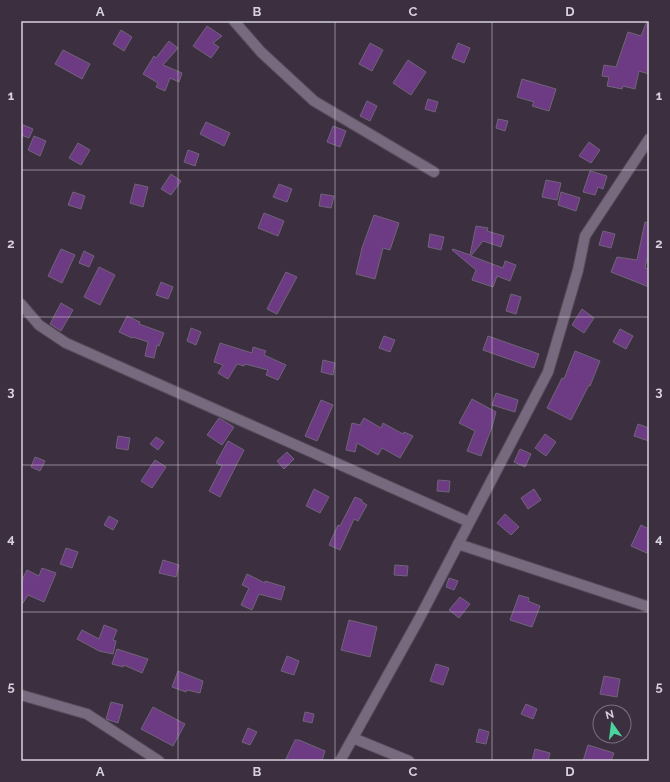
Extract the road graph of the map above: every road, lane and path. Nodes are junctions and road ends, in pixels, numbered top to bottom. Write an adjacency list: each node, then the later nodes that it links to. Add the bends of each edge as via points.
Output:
1 (234, 21): 3 (street, via 261,52 314,101)
2 (649, 139): 5 (street, via 585,236 578,270 548,372)
3 (434, 172)
4 (21, 304): 5 (street, via 39,325 66,343)
5 (469, 522): 6 (street)
6 (458, 544): 7 (street); 9 (street, via 420,619)
7 (649, 606)
8 (21, 696): 10 (street, via 87,714)
9 (353, 738): 11 (street); 12 (street)
10 (159, 761)
11 (340, 761)
12 (409, 761)

